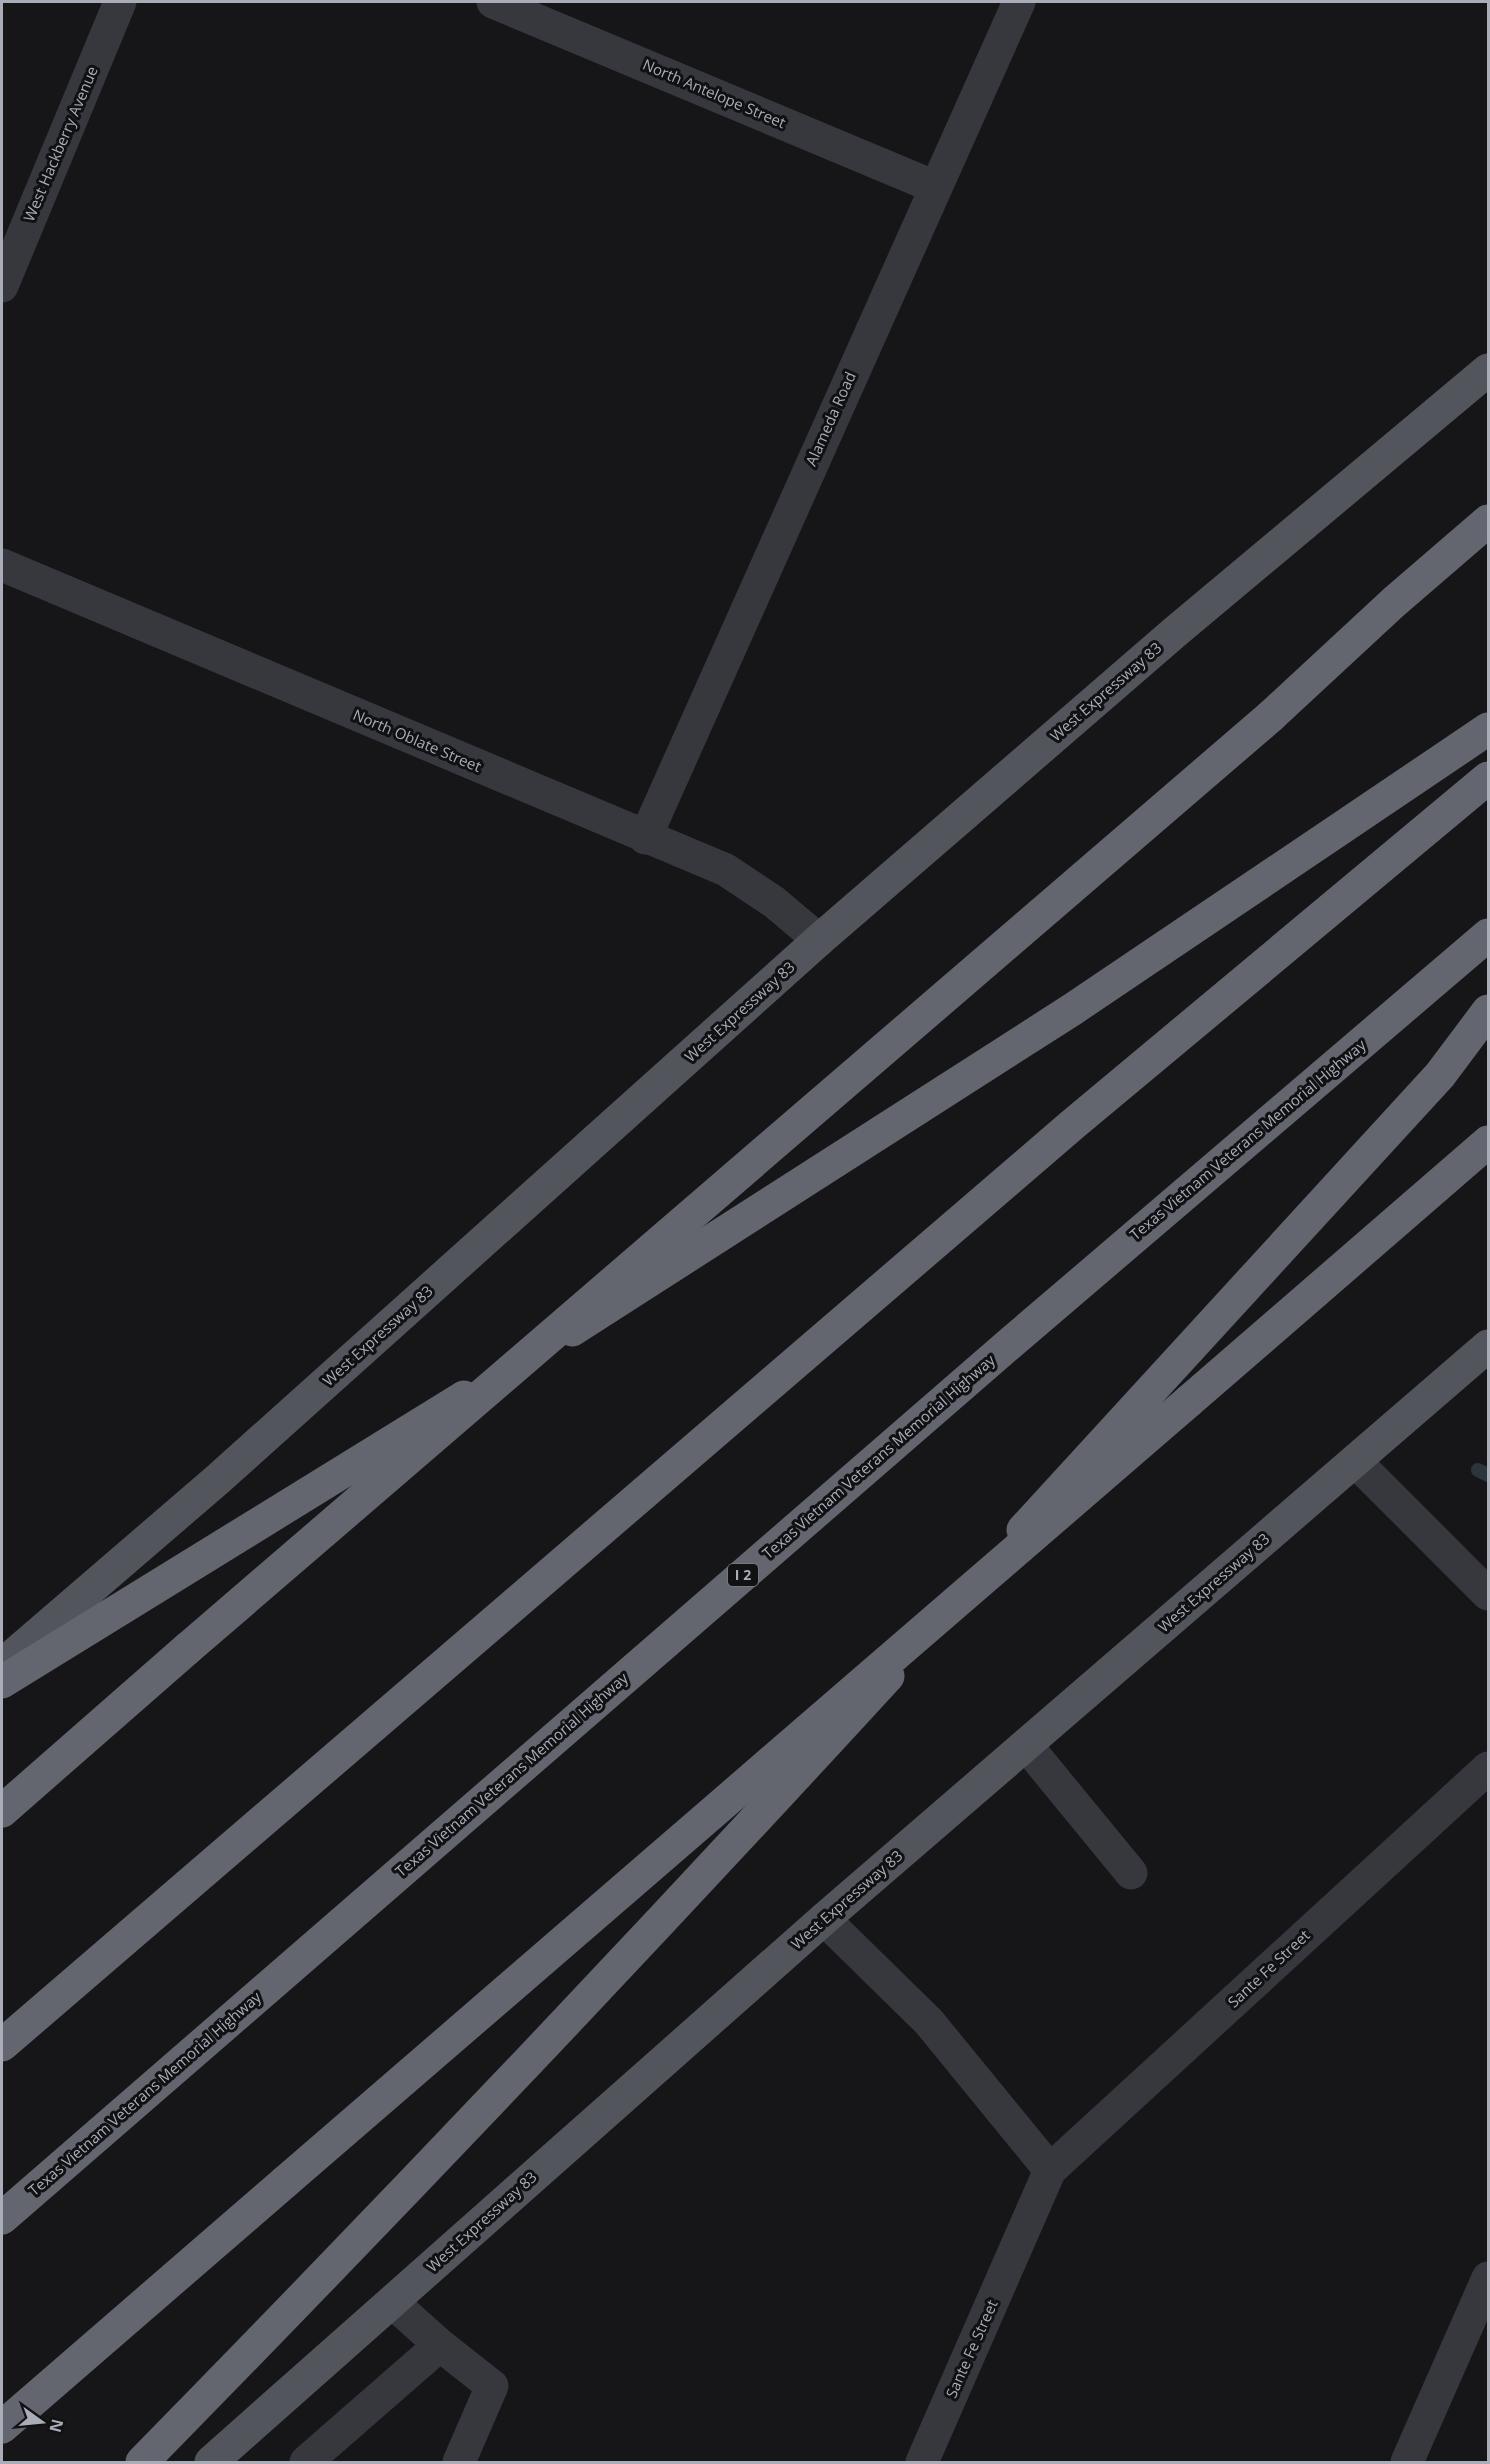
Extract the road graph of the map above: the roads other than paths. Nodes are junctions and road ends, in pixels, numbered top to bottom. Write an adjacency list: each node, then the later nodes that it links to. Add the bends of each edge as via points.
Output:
1 (120, 2): 5 (street, West Hackberry Avenue)
2 (493, 2): 4 (street, North Antelope Street)
3 (1019, 2): 4 (street, Alameda Road)
4 (935, 187): 11 (street, Alameda Road)
5 (2, 286)
6 (1488, 369): 13 (main road, West Expressway 83, via 1175,632)
7 (1488, 521): 23 (highway, bridge, via 1271,716)
8 (2, 565): 11 (street, North Oblate Street)
9 (1488, 729): 20 (highway, via 1073,1009 625,1297)
10 (1488, 778): 26 (highway, via 1071,1125)
11 (645, 838): 13 (street, North Oblate Street, via 726,870 774,902)
12 (1488, 935): 28 (highway, Texas Vietnam Veterans Memorial Highway / I 2, via 1014,1340)
13 (819, 940): 19 (main road, West Expressway 83, via 217,1480)
14 (1488, 1011): 33 (highway, via 1440,1075 728,1850)
15 (1488, 1142): 32 (highway, bridge)
16 (1488, 1346): 17 (main road, West Expressway 83)
17 (1354, 1461): 18 (street); 21 (main road, West Expressway 83)
18 (1488, 1594)
19 (2, 1665)
20 (2, 1682)
21 (1026, 1745): 24 (street); 25 (main road, West Expressway 83)
22 (1488, 1768): 27 (street, Sante Fe Street)
23 (2, 1811)
24 (1131, 1874)
25 (824, 1919): 27 (street, via 929,2022); 30 (main road, West Expressway 83)
26 (2, 2045)
27 (1050, 2170): 37 (street, Sante Fe Street)
28 (2, 2218)
29 (1488, 2278): 38 (street)
30 (392, 2302): 31 (street); 34 (main road, West Expressway 83)
31 (440, 2345): 35 (street); 36 (street, via 492,2386)
32 (2, 2427)
33 (142, 2463)
34 (211, 2463)
35 (306, 2463)
36 (459, 2463)
37 (922, 2463)
38 (1407, 2463)

